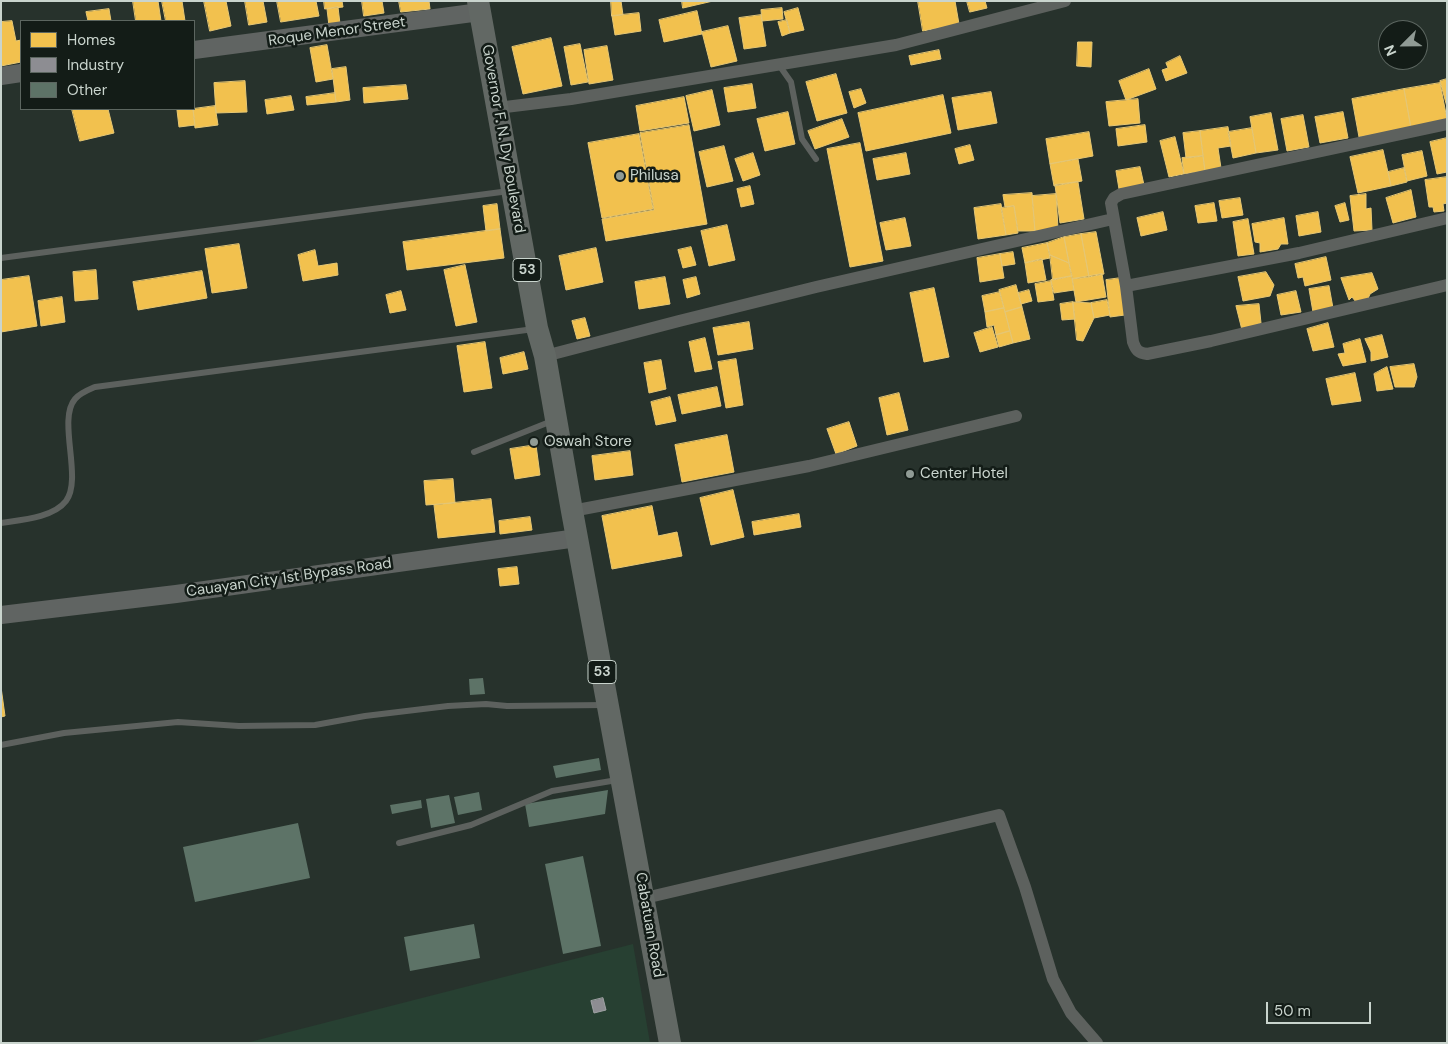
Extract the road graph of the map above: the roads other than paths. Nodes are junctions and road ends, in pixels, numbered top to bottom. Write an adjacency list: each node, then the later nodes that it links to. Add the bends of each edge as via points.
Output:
1 (1065, 1): 4 (street, via 896,45)
2 (479, 7): 3 (main road, Roque Menor Street); 7 (highway, Governor F. N. Dy Boulevard / 53)
3 (195, 50)
4 (779, 65): 7 (street); 9 (lane, via 791,82 802,139)
5 (20, 73): 6 (main road)
6 (1, 76)
7 (497, 108): 10 (highway, Governor F. N. Dy Boulevard / 53)
8 (1447, 124): 12 (street, via 1121,194 1111,203)
9 (816, 159)
10 (513, 190): 13 (lane); 16 (highway, Governor F. N. Dy Boulevard / 53)
11 (1447, 218): 15 (street, via 1299,253)
12 (1113, 219): 15 (street); 17 (street, via 816,287)
13 (1, 258)
14 (1447, 285): 15 (street, via 1147,354 1138,352 1133,342)
15 (1126, 286)
16 (537, 328): 17 (highway, Governor F. N. Dy Boulevard / 53); 22 (lane, via 95,387 75,399 69,412 72,487 66,501 45,515)
17 (545, 356): 19 (highway, Governor F. N. Dy Boulevard / 53)
18 (1016, 416): 21 (street, via 808,466)
19 (556, 420): 20 (lane); 21 (highway, Governor F. N. Dy Boulevard / 53)
20 (474, 452)
21 (572, 511): 23 (highway, Governor F. N. Dy Boulevard / 53)
22 (1, 523)
23 (577, 538): 24 (main road, Cauayan City 1st Bypass Road); 25 (highway, Governor F. N. Dy Boulevard / 53)
24 (1, 615)
25 (608, 705): 26 (lane, via 448,706 315,725 239,726 178,722 64,733); 27 (highway, Governor F. N. Dy Boulevard / 53)
26 (1, 745)
27 (622, 780): 28 (highway, Governor F. N. Dy Boulevard / 53); 29 (lane, via 552,791 471,825)
28 (628, 807): 30 (highway, Cabatuan Road / 53)
29 (398, 843)
30 (645, 898): 31 (highway, Cabatuan Road / 53); 32 (street, via 999,815 1053,979 1071,1013)
31 (670, 1043)
32 (1097, 1043)

